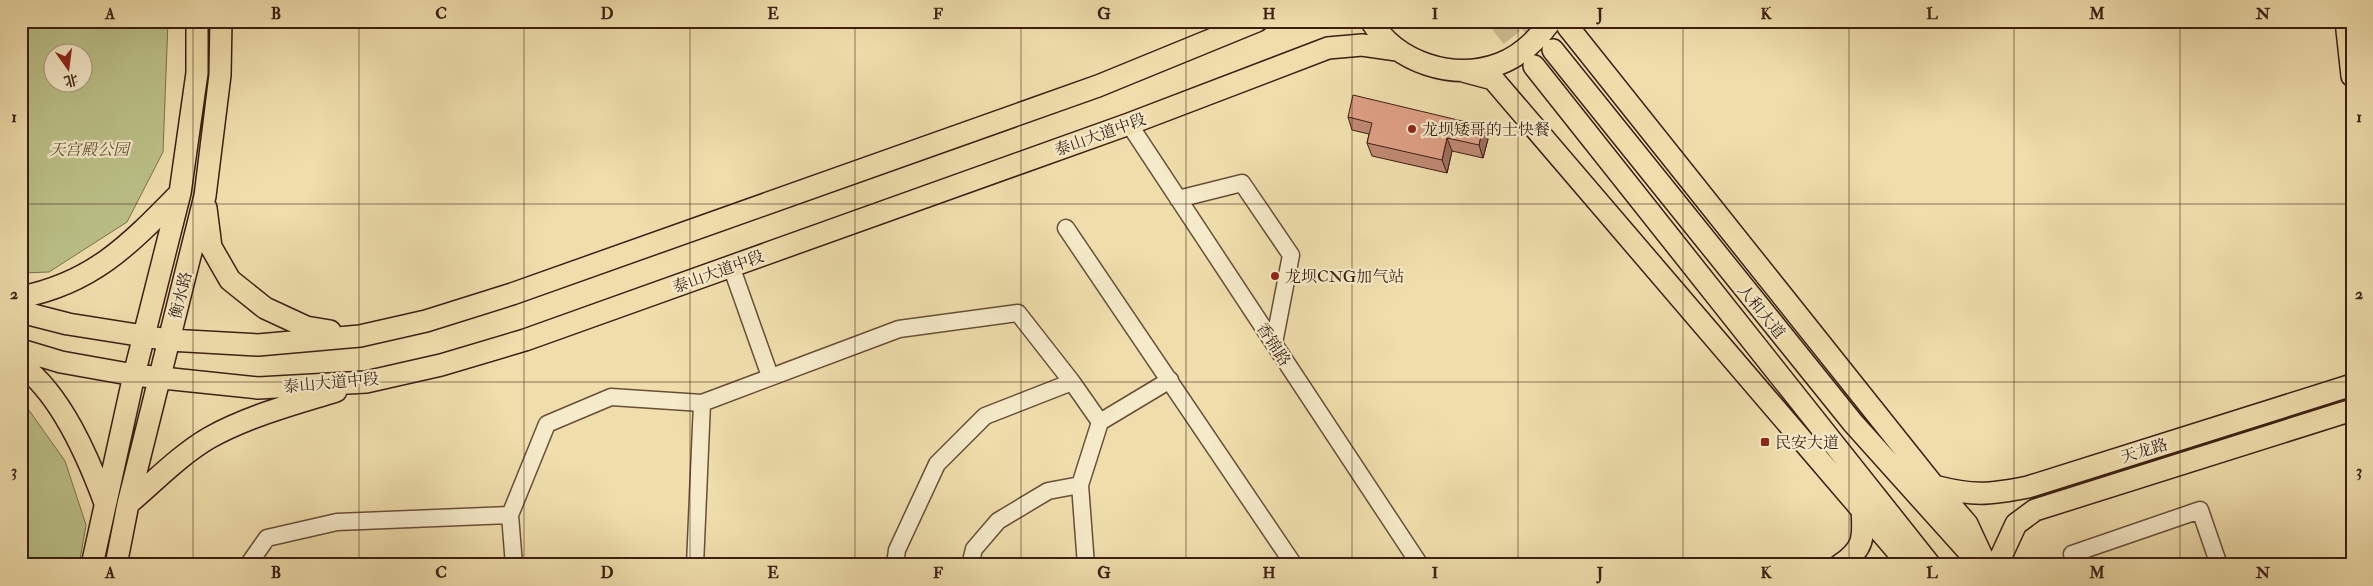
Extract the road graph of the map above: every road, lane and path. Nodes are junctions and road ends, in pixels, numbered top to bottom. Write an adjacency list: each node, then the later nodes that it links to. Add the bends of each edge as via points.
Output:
1 (197, 21): 14 (main road, 衡水路, via 197,73)
2 (221, 21): 15 (main road, 衡水路, via 220,75)
3 (1257, 21): 22 (main road, via 1098,86 512,294 426,321)
4 (1371, 21): 8 (main road)
5 (1551, 21): 11 (main road, via 1537,40 1519,54 1498,65)
6 (1567, 21): 38 (main road, via 1568,27)
7 (2346, 21): 12 (main road)
8 (1397, 50): 11 (main road, via 1428,66); 13 (main road, 泰山大道中段, via 1362,45 1328,48)
9 (1553, 50): 56 (main road, 人和大道, via 1853,423)
10 (1534, 66): 55 (main road, 人和大道)
11 (1463, 71): 41 (main road, via 1493,79)
12 (2352, 76)
13 (1129, 124): 16 (street, 香锦路); 18 (main road, 泰山大道中段)
14 (180, 193): 19 (main road, via 133,240 95,270 50,291); 21 (main road, 衡水路)
15 (205, 196): 22 (main road, via 211,247 230,280 265,308 306,327); 23 (main road, 衡水路)
16 (1178, 199): 24 (street, 香锦路); 24 (street, via 1242,182 1291,255)
17 (1066, 228): 30 (street)
18 (731, 266): 28 (street); 31 (main road, 泰山大道中段, via 524,340 441,365)
19 (21, 297)
20 (21, 312): 21 (main road, via 68,324)
21 (144, 335): 23 (main road); 27 (main road, 衡水路)
22 (360, 336): 23 (main road, via 258,345)
23 (169, 340): 29 (main road, 衡水路)
24 (1274, 343): 52 (street, 香锦路)
25 (21, 350): 27 (main road, 泰山大道中段, via 61,362)
26 (21, 365): 39 (main road, via 35,376 67,420 90,462)
27 (134, 375): 29 (main road, 泰山大道中段); 39 (main road, 衡水路)
28 (770, 376): 32 (street, via 898,329 1018,313); 34 (street)
29 (160, 379): 31 (main road, 泰山大道中段, via 258,388); 40 (main road, 衡水路)
30 (1170, 380): 36 (street); 51 (street)
31 (366, 382): 40 (main road, via 257,417 209,438)
32 (1072, 382): 36 (street); 48 (street, via 985,416 937,464 896,550)
33 (2352, 385): 38 (main road, 天龙路, via 2028,487 1967,494)
34 (702, 403): 42 (street, via 611,397 547,424); 47 (street)
35 (2352, 410): 58 (main road, 天龙路, via 2035,510 2016,524)
36 (1100, 422): 37 (street)
37 (1080, 485): 49 (street, via 1048,491 998,521 974,549); 50 (street)
38 (1934, 486): 57 (main road, via 1967,524)
39 (105, 503): 43 (main road, 衡水路)
40 (128, 504): 44 (main road, 衡水路)
41 (1862, 510): 53 (main road, via 1864,532 1858,552); 54 (main road)
42 (510, 515): 45 (street, via 337,522 266,538); 46 (street)
43 (92, 565)
44 (116, 565)
45 (248, 565)
46 (514, 565)
47 (695, 565)
48 (895, 565)
49 (970, 565)
50 (1086, 565)
51 (1294, 565)
52 (1420, 565)
53 (1840, 565)
54 (1909, 565)
55 (1930, 565)
56 (1981, 565)
57 (1986, 565)
58 (1997, 565)
59 (2079, 565): 60 (street, via 2072,554 2200,510)
60 (2219, 565)

